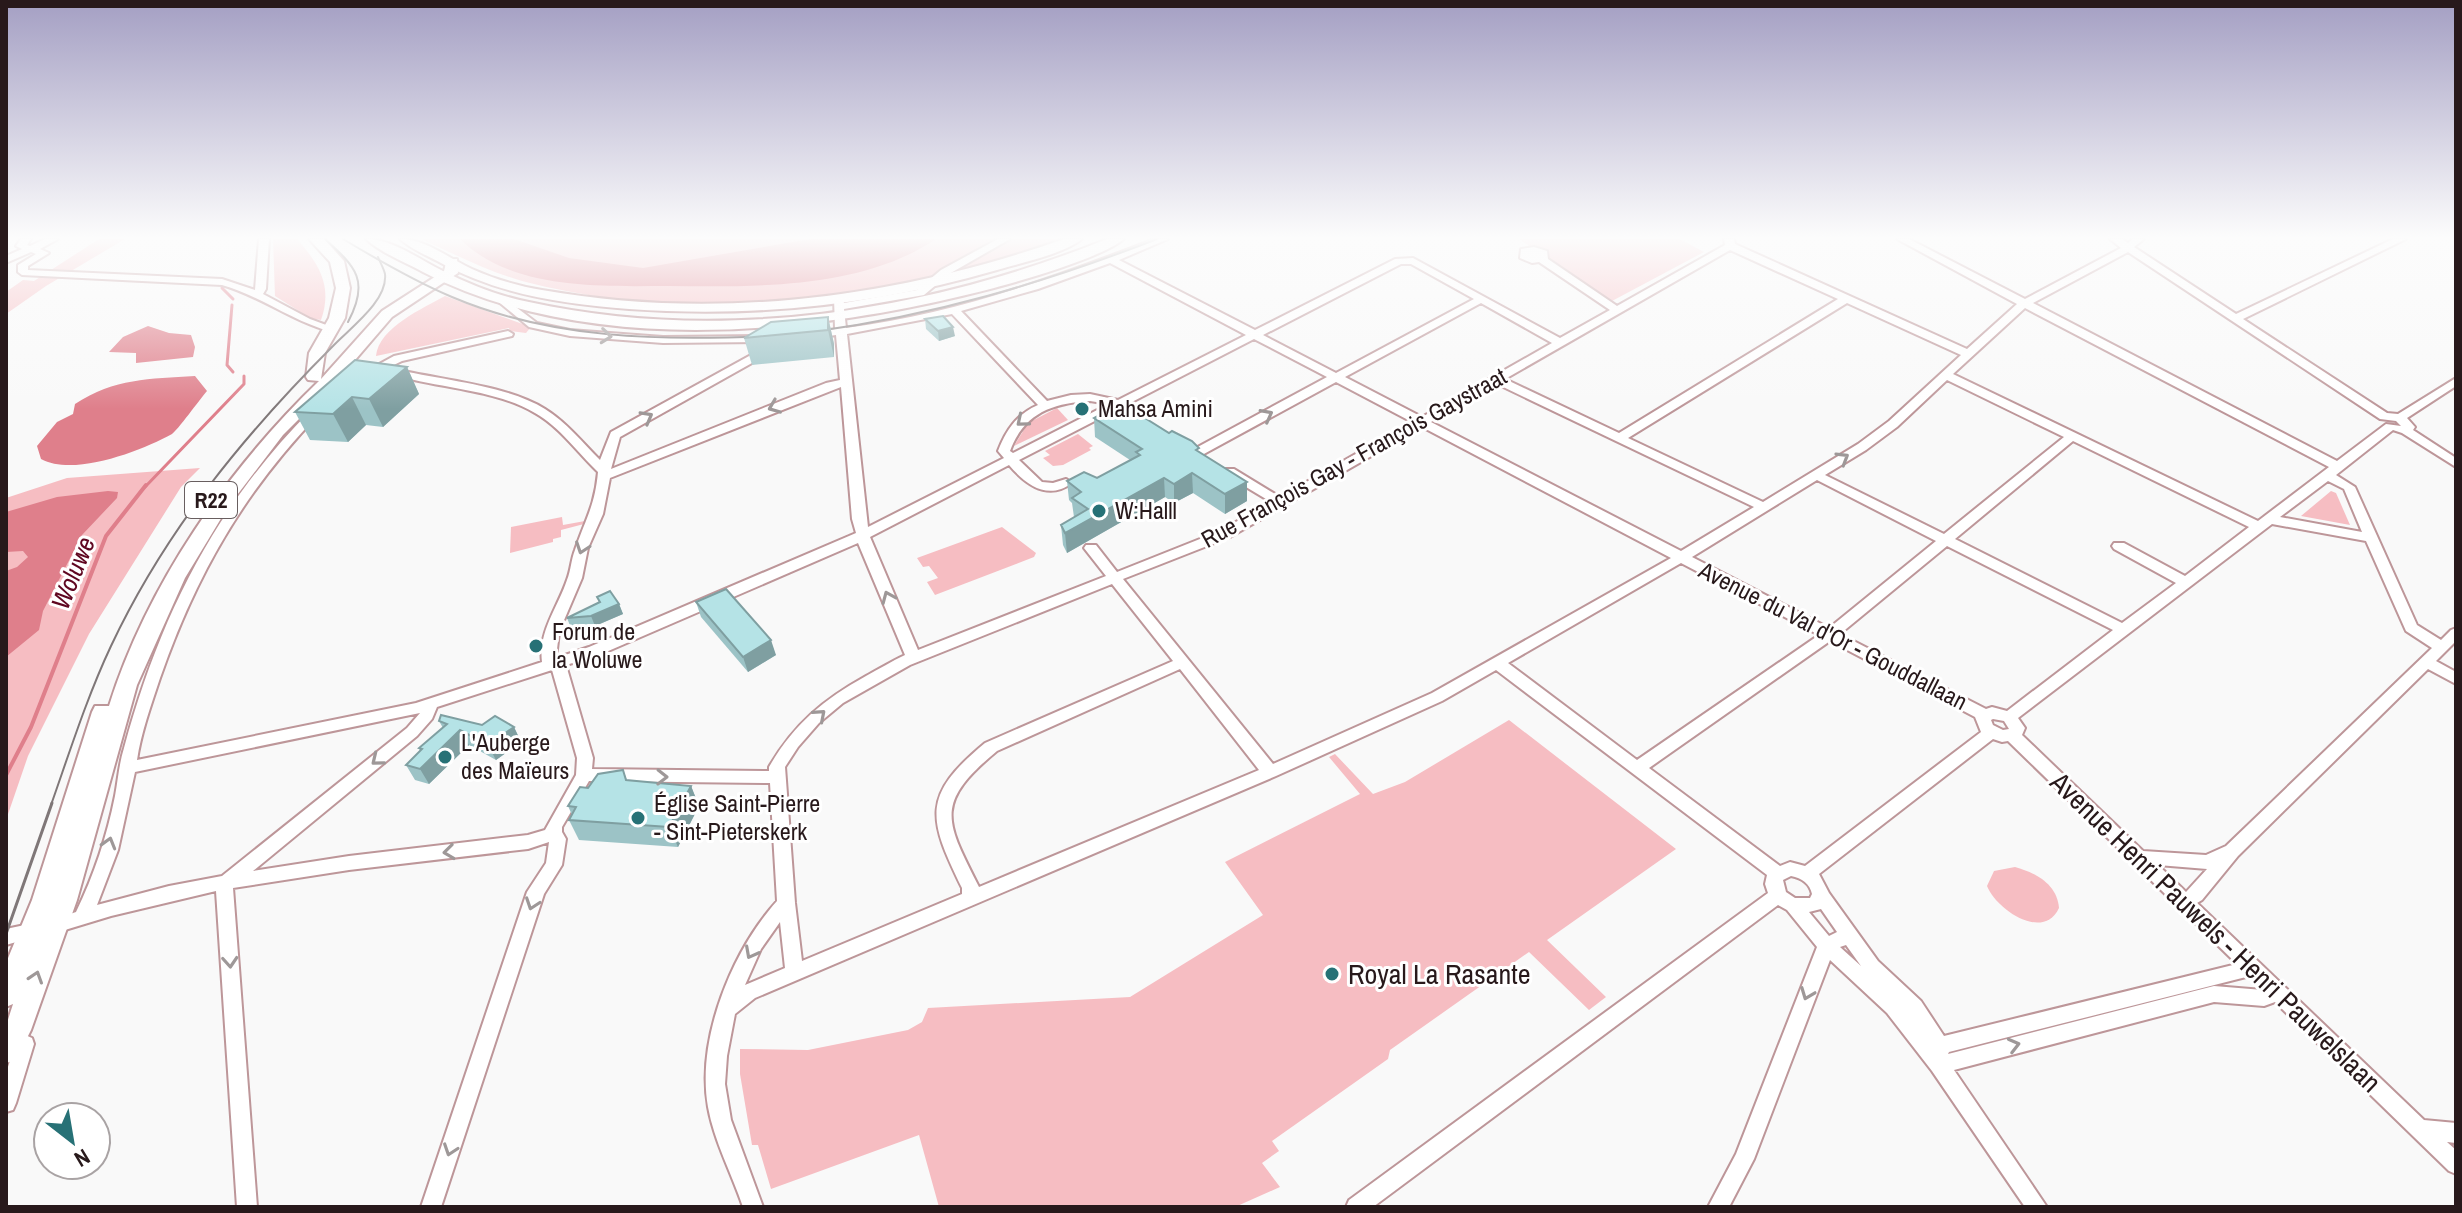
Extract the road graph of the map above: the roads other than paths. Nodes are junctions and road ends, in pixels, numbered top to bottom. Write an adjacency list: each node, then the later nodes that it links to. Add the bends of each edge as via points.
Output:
1 (258, 296): 28 (street)
2 (341, 296): 28 (highway)
3 (398, 296): 38 (highway, R22, via 383,306)
4 (414, 296): 38 (highway, R22, via 387,314)
5 (494, 296): 22 (main road)
6 (553, 296): 24 (main road, via 652,307)
7 (885, 296): 24 (main road)
8 (945, 296): 24 (main road, via 908,304)
9 (1011, 296): 26 (street)
10 (1179, 296): 31 (street, Avenue du Val d'Or - Gouddallaan)
11 (1333, 296): 31 (street)
12 (1475, 296): 21 (street)
13 (1596, 296): 25 (street)
14 (1643, 296): 25 (street, Rue François Gay - François Gaystraat)
15 (1842, 296): 20 (street)
16 (2009, 296): 23 (street)
17 (2040, 296): 23 (street)
18 (2201, 296): 27 (street)
19 (2283, 296): 27 (street)
20 (1847, 298): 34 (street); 48 (street)
21 (1481, 299): 33 (street); 37 (street)
22 (504, 301): 24 (main road, via 662,322 736,322); 54 (street, via 533,325 570,333 776,341 615,435)
23 (2025, 304): 34 (street); 53 (street)
24 (839, 307): 29 (street)
25 (1618, 311): 33 (street, Rue François Gay - François Gaystraat)
26 (956, 312): 29 (street); 43 (street)
27 (2236, 318): 46 (street)
28 (332, 329): 38 (highway, via 317,353)
29 (842, 332): 32 (street); 41 (street)
30 (508, 334): 35 (street)
31 (1254, 335): 37 (street, Avenue du Val d'Or - Gouddallaan); 42 (street)
32 (806, 336)
33 (1561, 343): 39 (street, Rue François Gay - François Gaystraat)
34 (1967, 353): 36 (street)
35 (383, 365): 38 (street); 54 (street, via 420,381 507,397 537,409)
36 (1946, 375): 47 (street); 55 (street, one-way to 36, via 1893,424)
37 (1337, 378): 45 (street, Avenue du Val d'Or - Gouddallaan); 50 (street, one-way to 37, via 1194,449)
38 (332, 380): 81 (street, via 327,401 262,470 195,579 147,692); 98 (highway, R22, via 277,431 246,469 175,578 126,685 90,819)
39 (1498, 380): 45 (street, Rue François Gay - François Gaystraat); 48 (street)
40 (2456, 381): 46 (street)
41 (847, 382): 54 (street, one-way to 54); 60 (street)
42 (1120, 403): 43 (street, via 1096,397); 44 (street); 49 (street)
43 (1046, 406): 49 (street, one-way to 49, via 1011,430 1004,451)
44 (1139, 415)
45 (1423, 423): 57 (street, Rue François Gay - François Gaystraat); 65 (street, Avenue du Val d'Or - Gouddallaan)
46 (2395, 423): 51 (street); 53 (street)
47 (2072, 436): 59 (street); 62 (street)
48 (1619, 438): 58 (street)
49 (1011, 459): 56 (street, via 1034,485 1054,489); 60 (street)
50 (1211, 460)
51 (2456, 463)
52 (1223, 467): 57 (street)
53 (2329, 474): 59 (street); 61 (street, via 2351,494)
54 (607, 475): 75 (street, one-way to 75, via 554,631 548,659)
55 (1816, 475): 58 (street); 62 (street)
56 (1066, 483)
57 (1281, 503): 66 (street, Rue François Gay - François Gaystraat, via 1225,534)
58 (1763, 507): 65 (street)
59 (2264, 523): 61 (street); 67 (street)
60 (863, 534): 71 (street, one-way to 60); 75 (street)
61 (2370, 538): 70 (street, via 2411,628)
62 (1946, 540): 68 (street); 69 (street)
63 (2119, 546): 67 (street)
64 (1091, 548): 66 (street)
65 (1681, 557): 69 (street, Avenue du Val d'Or - Gouddallaan); 74 (street)
66 (1116, 578): 71 (street, Rue François Gay - François Gaystraat); 73 (street)
67 (2187, 583): 68 (street)
68 (2124, 630): 79 (street)
69 (1829, 634): 78 (street, Avenue du Val d'Or - Gouddallaan); 82 (street)
70 (2449, 640): 72 (street)
71 (914, 658): 85 (street, Rue François Gay - François Gaystraat, one-way to 71, via 792,743 814,719 867,681)
72 (2427, 662): 76 (street); 87 (street)
73 (1181, 663): 83 (street); 93 (street, via 991,747 968,764 949,790 942,811 943,828 971,888)
74 (1499, 664): 82 (street); 83 (street)
75 (554, 665): 77 (street); 84 (street, via 585,758)
76 (2456, 679)
77 (430, 705): 81 (street); 91 (street, one-way to 91, via 412,732)
78 (1984, 715): 79 (street, via 1998,713); 80 (street)
79 (2010, 726): 80 (street); 88 (street, Avenue Henri Pauwels - Henri Pauwelslaan)
80 (1991, 732): 90 (street)
81 (128, 768): 97 (street, one-way to 81, via 96,891)
82 (1637, 768): 89 (street)
83 (1270, 772): 93 (street)
84 (584, 775): 85 (street, one-way to 85); 86 (street)
85 (776, 777): 96 (street)
86 (553, 834): 91 (street, one-way to 91, via 528,842); 116 (street, one-way to 116, via 557,855 536,892)
87 (2232, 851): 88 (street, via 2207,862); 95 (street)
88 (2138, 857): 95 (street, Avenue Henri Pauwels - Henri Pauwelslaan)
89 (1777, 873): 90 (street, via 1790,869); 94 (street, via 1773,883)
90 (1807, 874): 92 (street)
91 (224, 884): 97 (street); 115 (street, one-way to 115)
92 (1821, 895): 94 (street, via 1812,906); 99 (street)
93 (970, 899): 103 (street)
94 (1786, 900): 101 (street); 117 (street)
95 (2184, 902): 102 (street, Avenue Henri Pauwels - Henri Pauwelslaan)
96 (786, 903): 103 (street); 106 (street, one-way to 106, via 771,917)
97 (83, 916): 98 (street)
98 (43, 928): 100 (street); 105 (highway, R22); 108 (highway, R22, one-way to 98)
99 (1850, 934): 101 (street); 109 (street, via 1872,967 1914,1007)
100 (6, 937)
101 (1826, 946): 109 (street, via 1894,1007); 118 (street, one-way to 118, via 1744,1159)
102 (2252, 968): 104 (street, Avenue Henri Pauwels - Henri Pauwelslaan); 107 (street)
103 (795, 973): 106 (street, via 748,992)
104 (2278, 992): 107 (street, via 2264,998 2214,994); 111 (street, Avenue Henri Pauwels - Henri Pauwelslaan)
105 (6, 995)
106 (728, 1009): 114 (street, via 716,1059 718,1107)
107 (2098, 1015): 109 (street)
108 (10, 1045): 110 (street, via 25,1044)
109 (1934, 1053): 119 (street)
110 (6, 1103)
111 (2420, 1129): 112 (street); 113 (street, Avenue Henri Pauwels - Henri Pauwelslaan)
112 (2456, 1133)
113 (2456, 1164)
114 (750, 1206)
115 (247, 1207)
116 (431, 1207)
117 (1356, 1207)
118 (1718, 1207)
119 (2037, 1207)

